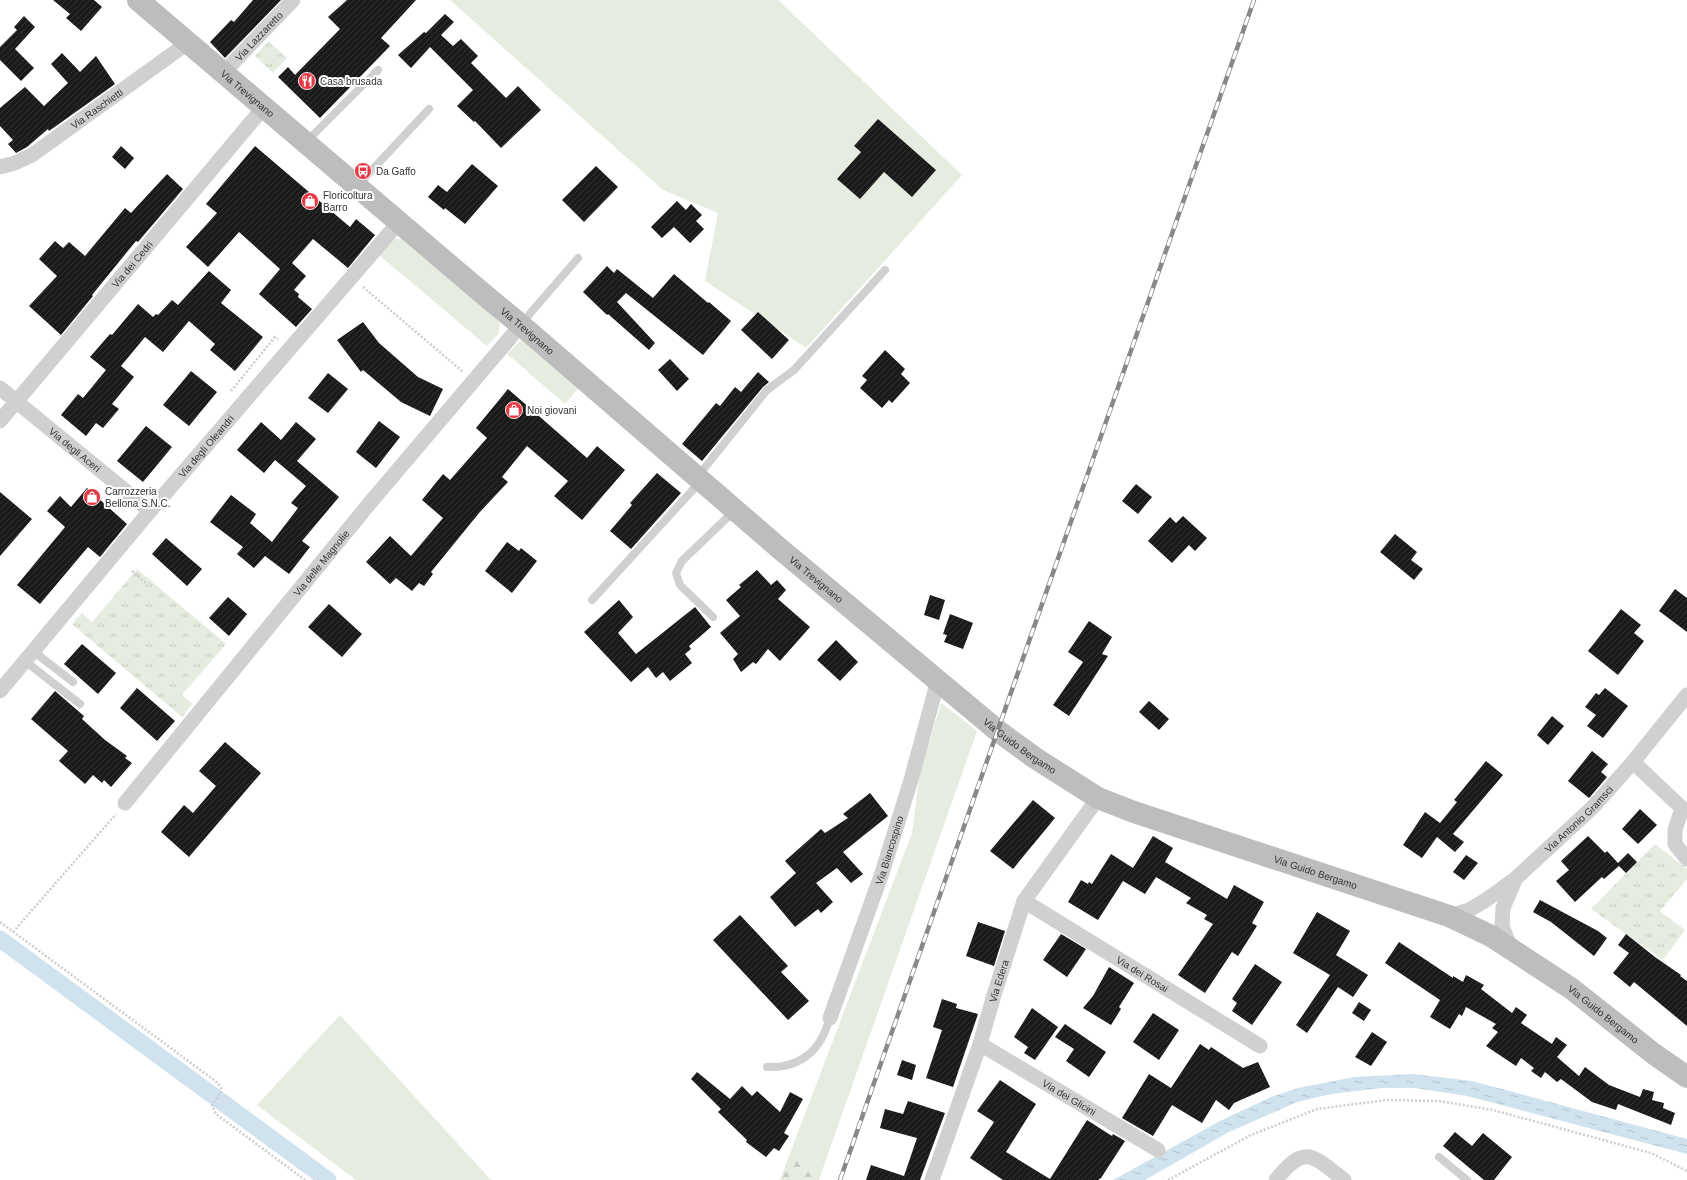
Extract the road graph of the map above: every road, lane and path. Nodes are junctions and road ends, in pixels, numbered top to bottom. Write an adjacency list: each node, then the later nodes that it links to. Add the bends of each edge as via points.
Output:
1 (138, 0): 3 (main road, Via Trevignano)
2 (294, 0): 5 (street, Via Lazzaretto)
3 (189, 42): 5 (main road, Via Trevignano); 9 (street, Via Raschietti, via 32,155)
4 (378, 70): 8 (lane)
5 (224, 72): 6 (main road, Via Trevignano)
6 (264, 107): 8 (main road, Via Trevignano); 18 (street, Via dei Cedri)
7 (429, 109): 10 (lane)
8 (305, 143): 10 (main road, Via Trevignano)
9 (0, 167)
10 (357, 186): 11 (main road, Via Trevignano)
11 (399, 222): 15 (main road, Via Trevignano); 22 (street, Via degli Oleandri)
12 (578, 258): 15 (lane)
13 (885, 270): 20 (lane, via 794,370 767,390)
14 (363, 287): 16 (path)
15 (521, 325): 16 (street, Via delle Magnolie); 20 (main road, Via Trevignano)
16 (474, 381): 35 (street, Via delle Magnolie, via 369,504)
17 (0, 388): 18 (street, Via degli Aceri)
18 (16, 401): 19 (street, Via dei Cedri); 22 (street, Via degli Aceri)
19 (0, 421)
20 (700, 479): 21 (main road, Via Trevignano); 25 (lane)
21 (736, 510): 26 (lane, via 682,561 676,573 680,585); 28 (main road, Via Trevignano)
22 (150, 511): 27 (street, Via degli Oleandri)
23 (132, 571): 24 (path)
24 (146, 583)
25 (592, 600)
26 (713, 617)
27 (29, 656): 29 (lane); 30 (street, Via degli Oleandri); 32 (lane)
28 (938, 680): 34 (main road, Via Guido Bergamo, via 1018,746); 44 (street, Via Biancospino, via 911,780 882,872)
29 (73, 682)
30 (0, 692)
31 (1687, 695): 33 (street, Via Antonio Gramsci)
32 (80, 704)
33 (1633, 762): 36 (street); 38 (street, Via Antonio Gramsci, via 1593,807)
34 (1098, 798): 39 (street, Via Edera); 40 (main road, Via Guido Bergamo)
35 (125, 803): 42 (path)
36 (1684, 808): 37 (street, via 1675,830 1676,844)
37 (1687, 859)
38 (1515, 879): 40 (street, Via Antonio Gramsci, via 1469,910); 43 (street, via 1503,908 1502,926)
39 (1024, 901): 45 (street, Via Edera); 46 (street, Via dei Rosai)
40 (1449, 916): 43 (main road, Via Guido Bergamo, via 1491,936)
41 (0, 922): 42 (path)
42 (14, 932): 52 (path, via 218,1083 221,1086 221,1093 212,1106 213,1111)
43 (1511, 949): 48 (main road, Via Guido Bergamo, via 1572,989)
44 (830, 1018): 47 (lane, via 821,1040 805,1058 781,1068)
45 (980, 1044): 49 (street, Via dei Glicini); 53 (street, Via Edera)
46 (1260, 1046)
47 (767, 1067)
48 (1687, 1077)
49 (1158, 1150)
50 (1438, 1156): 57 (lane)
51 (1687, 1171): 54 (path, via 1651,1153 1493,1110 1439,1101 1386,1100 1317,1109 1251,1135)
52 (305, 1180)
53 (932, 1180)
54 (1168, 1180)
55 (1276, 1180): 56 (street, via 1296,1159 1305,1156 1315,1158)
56 (1344, 1180)
57 (1467, 1180)

